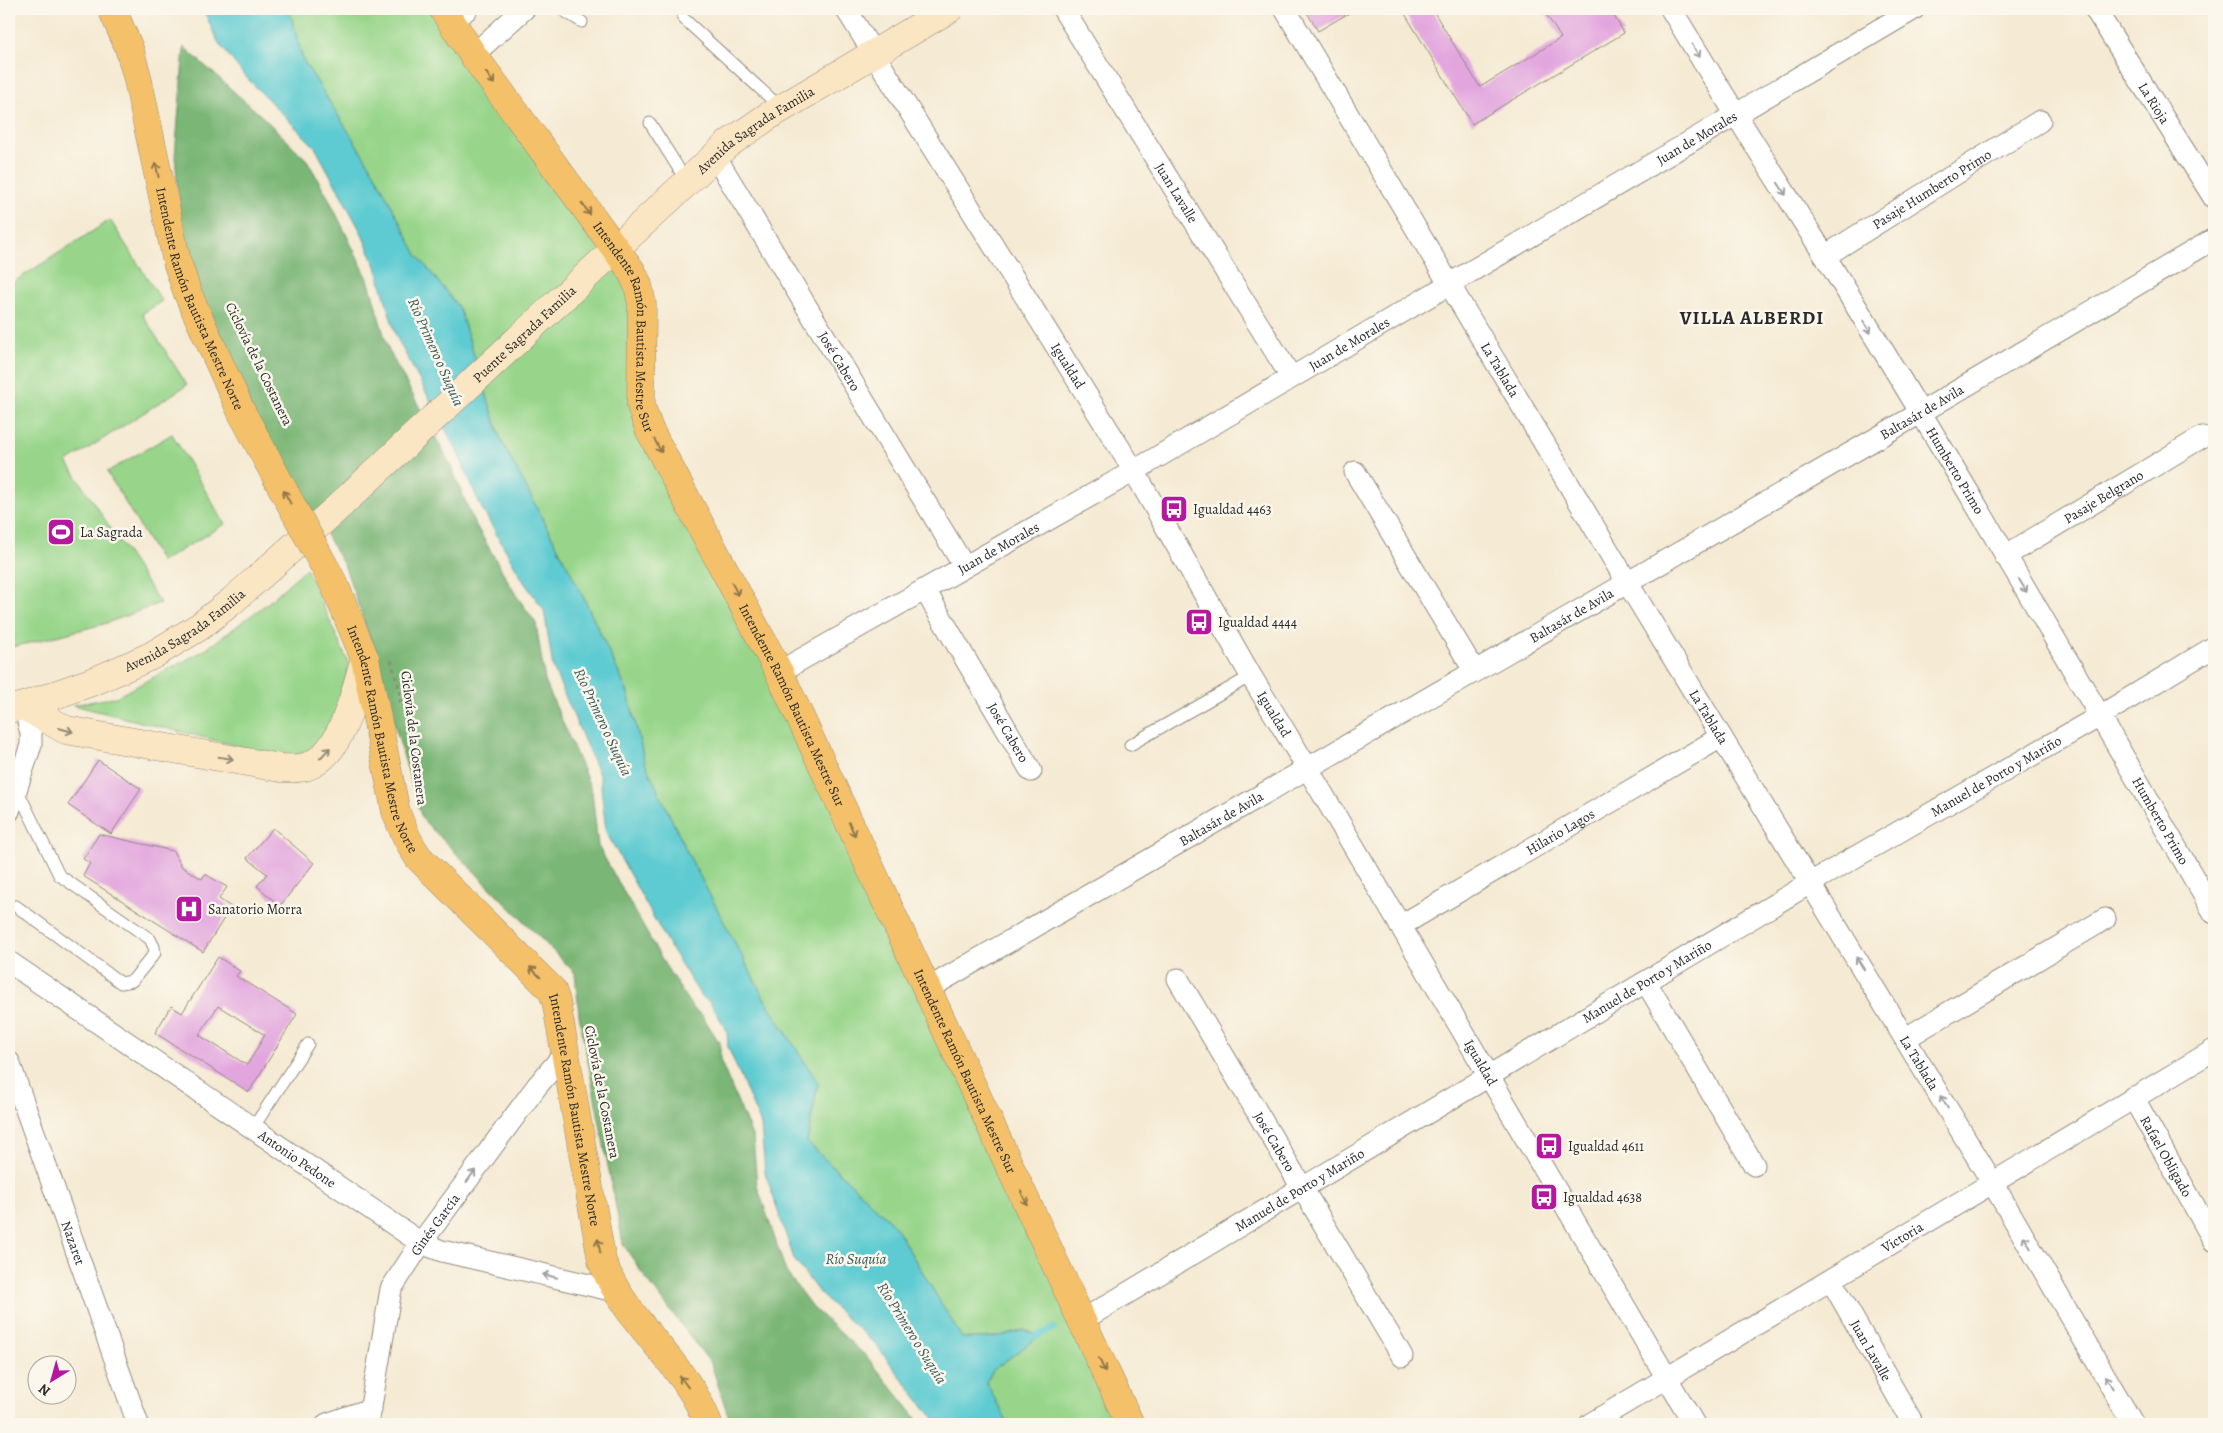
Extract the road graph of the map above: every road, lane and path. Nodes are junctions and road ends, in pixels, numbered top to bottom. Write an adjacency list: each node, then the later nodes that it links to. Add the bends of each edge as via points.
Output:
1 (112, 9): 39 (main road, Intendente Ramón Bautista Mestre Norte, one-way to 1, bridge, via 242,414 188,294 177,262 137,76)
2 (524, 9): 15 (street)
3 (561, 9): 13 (lane)
4 (846, 9): 14 (street, Igualdad)
5 (949, 9): 14 (main road, Avenida Sagrada Familia)
6 (1063, 9): 28 (street, Juan Lavalle)
7 (1285, 9): 27 (street, La Tablada)
8 (1671, 9): 17 (street, Humberto Primo, one-way to 17)
9 (1914, 9): 17 (street, Juan de Morales)
10 (2095, 9): 22 (street, La Rioja)
11 (454, 13): 15 (main road, Intendente Ramón Bautista Mestre Sur)
12 (683, 18): 16 (lane)
13 (582, 22)
14 (873, 53): 16 (main road, Avenida Sagrada Familia); 31 (street, Igualdad)
15 (473, 55): 24 (main road, Intendente Ramón Bautista Mestre Sur, one-way to 24)
16 (781, 108): 20 (main road, Avenida Sagrada Familia)
17 (1734, 115): 25 (street, Humberto Primo, one-way to 25); 27 (street, Juan de Morales)
18 (2040, 121): 25 (street, Pasaje Humberto Primo)
19 (650, 123): 21 (lane)
20 (715, 156): 21 (main road, Avenida Sagrada Familia); 35 (street, José Cabero)
21 (687, 182): 24 (main road, Avenida Sagrada Familia)
22 (2214, 198)
23 (2214, 239): 29 (street, Baltasár de Avila)
24 (616, 249): 26 (main road, Avenida Sagrada Familia); 40 (main road, Intendente Ramón Bautista Mestre Sur, one-way to 40, via 631,270 642,304 641,406 649,429)
25 (1825, 256): 29 (street, Humberto Primo, one-way to 29)
26 (583, 280): 33 (main road, Puente Sagrada Familia)
27 (1450, 284): 28 (street, Juan de Morales); 36 (street, La Tablada)
28 (1291, 377): 31 (street, Juan de Morales)
29 (1920, 413): 34 (street, Humberto Primo); 36 (street, Baltasár de Avila)
30 (2202, 437): 34 (street, Pasaje Belgrano)
31 (1134, 471): 35 (street, Juan de Morales); 42 (street, Igualdad)
32 (1355, 472): 41 (street)
33 (335, 510): 43 (main road, Avenida Sagrada Familia, via 232,601 175,642 97,680)
34 (2005, 556): 45 (street, Humberto Primo, one-way to 45)
35 (964, 566): 37 (street, Juan de Morales)
36 (1627, 582): 41 (street, Baltasár de Avila); 46 (street, La Tablada)
37 (925, 590): 40 (street, Juan de Morales); 49 (street, José Cabero)
38 (2214, 646): 45 (street, Manuel de Porto y Mariño)
39 (376, 655): 43 (main road, one-way to 39, via 66,730 281,768 304,767 328,751 341,731); 44 (path, Ciclovía de la Costanera, via 395,668); 64 (main road, Intendente Ramón Bautista Mestre Norte, one-way to 39, via 552,990 419,858 409,844 396,812)
40 (779, 672): 60 (main road, Intendente Ramón Bautista Mestre Sur, one-way to 60)
41 (1474, 672): 48 (street, Baltasár de Avila)
42 (1251, 676): 47 (lane); 48 (street, Igualdad)
43 (16, 707): 50 (street, via 31,733 31,745)
44 (402, 716)
45 (2100, 716): 52 (street, Manuel de Porto y Mariño); 54 (street, Humberto Primo)
46 (1721, 737): 52 (street, La Tablada); 56 (street, Hilario Lagos)
47 (1130, 745)
48 (1308, 769): 56 (street, Igualdad); 60 (street, Baltasár de Avila)
49 (1031, 771)
50 (13, 780): 51 (street); 53 (lane, via 59,875 150,940 155,953 132,982 121,983)
51 (9, 811)
52 (1810, 883): 59 (street, Manuel de Porto y Mariño); 61 (street, La Tablada, one-way to 52)
53 (16, 906)
54 (2214, 913)
55 (2105, 919): 61 (street)
56 (1400, 926): 66 (street, Igualdad)
57 (9, 962): 68 (street, Antonio Pedone)
58 (1178, 979): 71 (street, José Cabero)
59 (1646, 982): 66 (street, Manuel de Porto y Mariño); 69 (street)
60 (927, 989): 76 (main road, Intendente Ramón Bautista Mestre Sur, one-way to 76)
61 (1906, 1038): 70 (street, La Tablada, one-way to 61)
62 (308, 1044): 68 (lane)
63 (2214, 1050): 67 (street, Victoria)
64 (565, 1053): 73 (street, Ginés García, one-way to 64); 75 (main road, Intendente Ramón Bautista Mestre Norte, one-way to 64, via 602,1261)
65 (9, 1062): 81 (street, Nazaret)
66 (1488, 1076): 71 (street, Manuel de Porto y Mariño); 78 (street, Igualdad)
67 (2133, 1097): 70 (street, Victoria); 72 (street, Rafael Obligado)
68 (253, 1128): 73 (street, Antonio Pedone)
69 (1754, 1165)
70 (1992, 1182): 74 (street, Victoria); 87 (street, La Tablada, one-way to 70)
71 (1302, 1188): 76 (street, Manuel de Porto y Mariño); 77 (street, José Cabero)
72 (2214, 1240)
73 (421, 1244): 75 (street, Antonio Pedone, one-way to 73); 79 (street, Ginés García, via 390,1289)
74 (1831, 1280): 78 (street, Victoria); 80 (street, Juan Lavalle)
75 (615, 1291): 83 (main road, Intendente Ramón Bautista Mestre Norte, one-way to 75, via 692,1392)
76 (1081, 1321): 84 (main road, Intendente Ramón Bautista Mestre Sur, one-way to 84)
77 (1402, 1356)
78 (1666, 1378): 85 (street, Victoria); 86 (street, Igualdad)
79 (370, 1417): 82 (street)
80 (1911, 1420)
81 (138, 1424)
82 (327, 1424)
83 (708, 1424)
84 (1130, 1424)
85 (1590, 1424)
86 (1694, 1424)
87 (2133, 1424)

